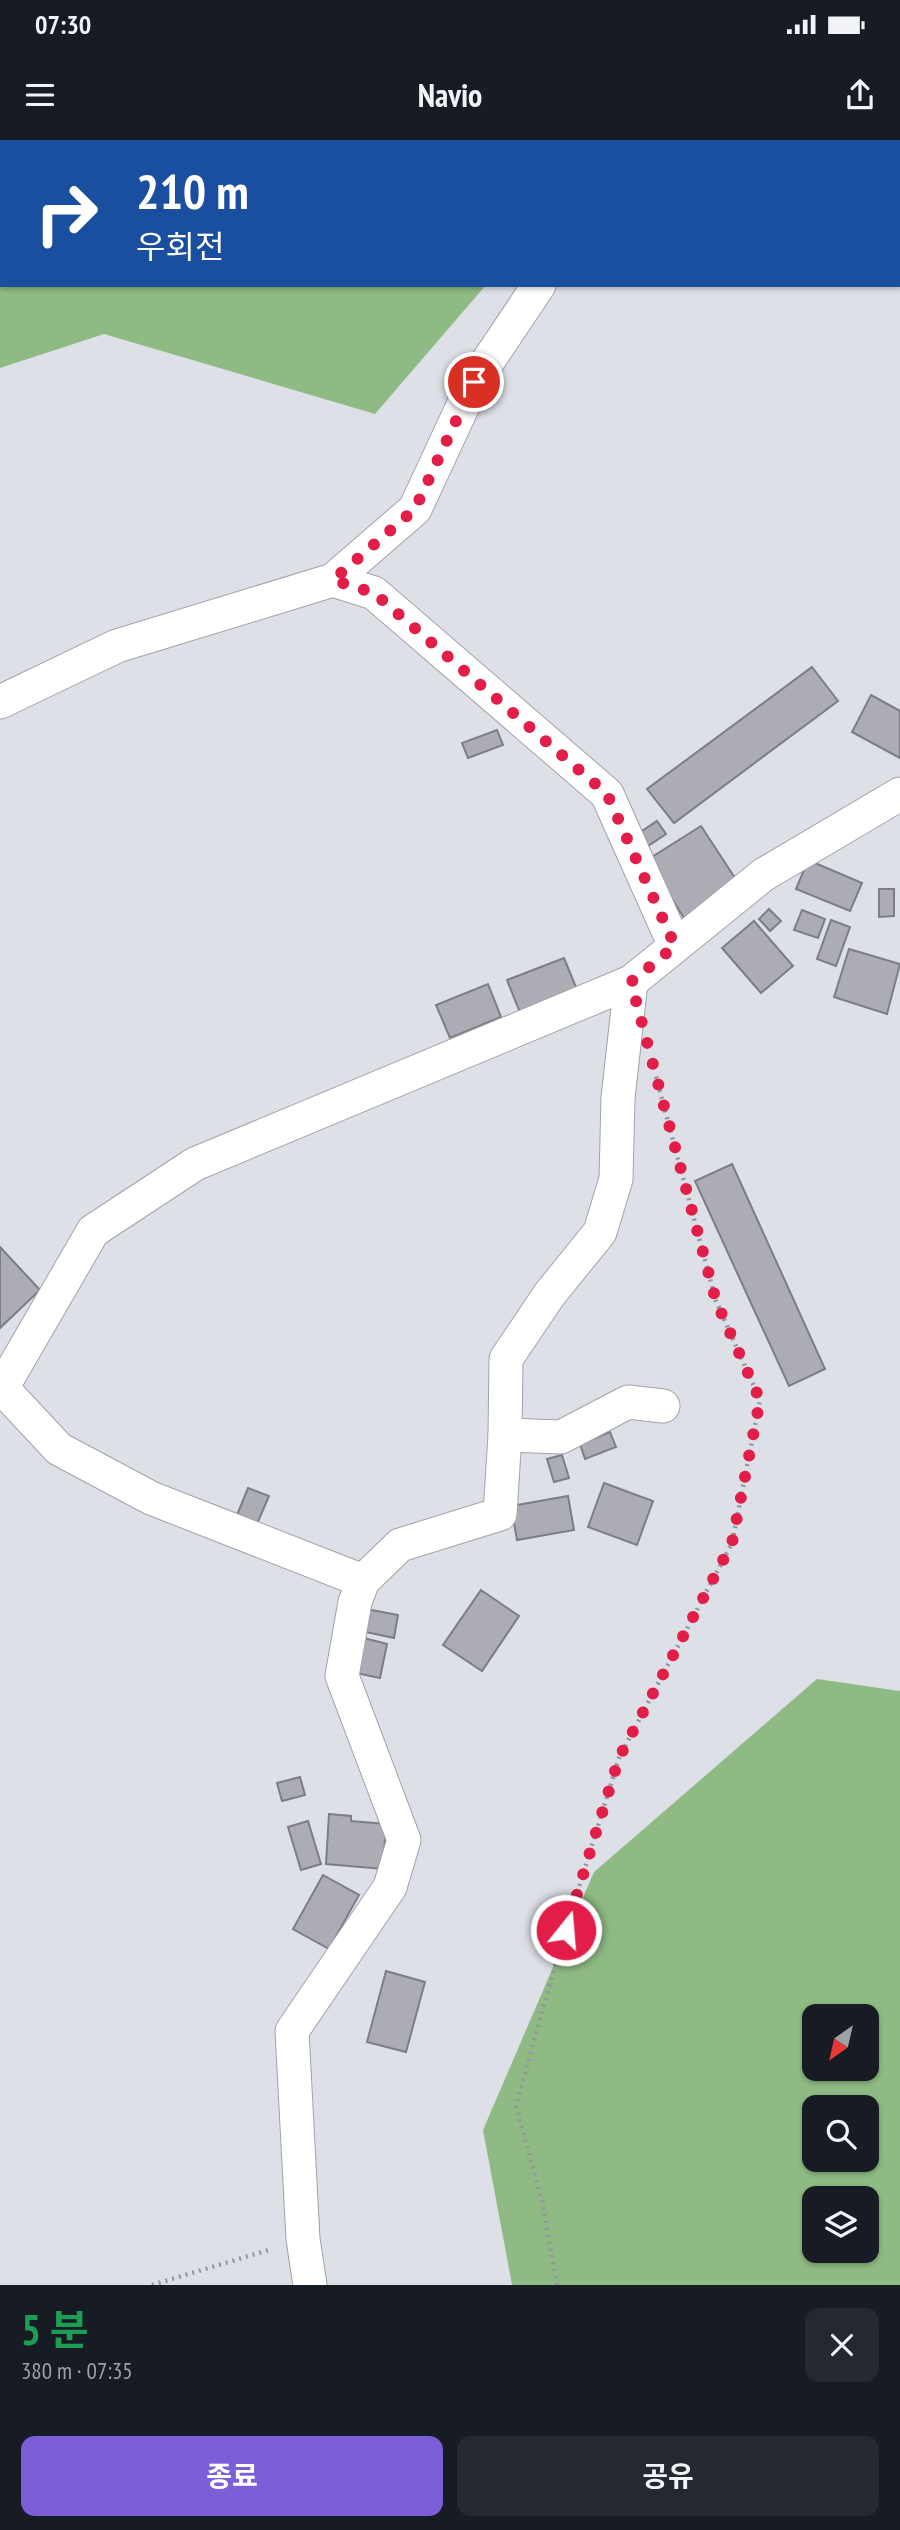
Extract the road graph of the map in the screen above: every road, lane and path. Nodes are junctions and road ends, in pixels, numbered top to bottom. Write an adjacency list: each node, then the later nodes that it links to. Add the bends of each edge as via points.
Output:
1 (538, 287): 2 (street, via 474,382 415,509)
2 (333, 580): 3 (street, via 117,646); 5 (street, via 374,593 607,794)
3 (0, 702)
4 (900, 794): 5 (street, via 763,875)
5 (675, 946): 6 (street)
6 (631, 982): 8 (street, via 195,1164 93,1231); 10 (street, via 618,1098 616,1179 600,1233 549,1295 506,1359)
7 (652, 1062): 15 (path, via 716,1301 760,1400 732,1543 619,1758 516,2106 542,2201)
8 (1, 1388): 11 (street, via 60,1449 152,1498)
9 (663, 1406): 10 (street, via 628,1402 561,1437)
10 (505, 1435): 11 (street, via 500,1514 400,1545)
11 (363, 1581): 12 (street, via 342,1676 404,1840 390,1887 292,2031)
12 (303, 2239): 13 (path); 14 (street)
13 (152, 2285)
14 (310, 2285)
15 (556, 2285)

